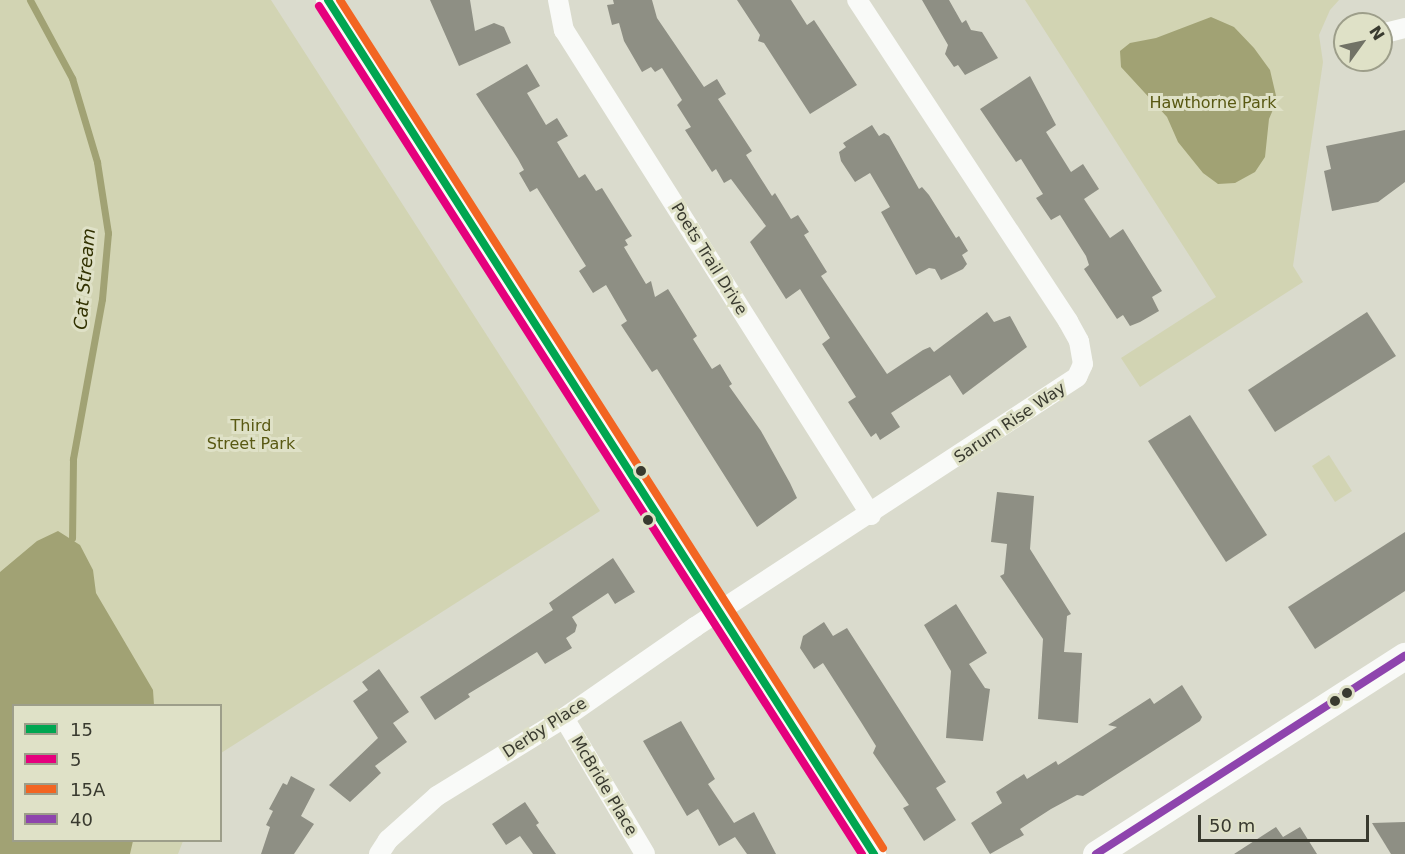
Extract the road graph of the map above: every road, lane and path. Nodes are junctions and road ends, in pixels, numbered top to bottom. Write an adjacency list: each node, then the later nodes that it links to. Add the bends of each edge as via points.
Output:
1 (328, 0): 5 (street)
2 (558, 0): 4 (street, Poets Trail Drive, via 564,30)
3 (857, 0): 4 (street, Sarum Rise Way, via 1068,321 1079,341 1083,364 1066,387)
4 (871, 514): 5 (street, Sarum Rise Way)
5 (720, 611): 7 (street, Derby Place); 10 (street)
6 (1405, 656): 11 (main road)
7 (564, 718): 8 (street, Derby Place, via 437,796 388,840); 9 (street, McBride Place)
8 (379, 854)
9 (645, 854)
10 (873, 854)
11 (1096, 854)

